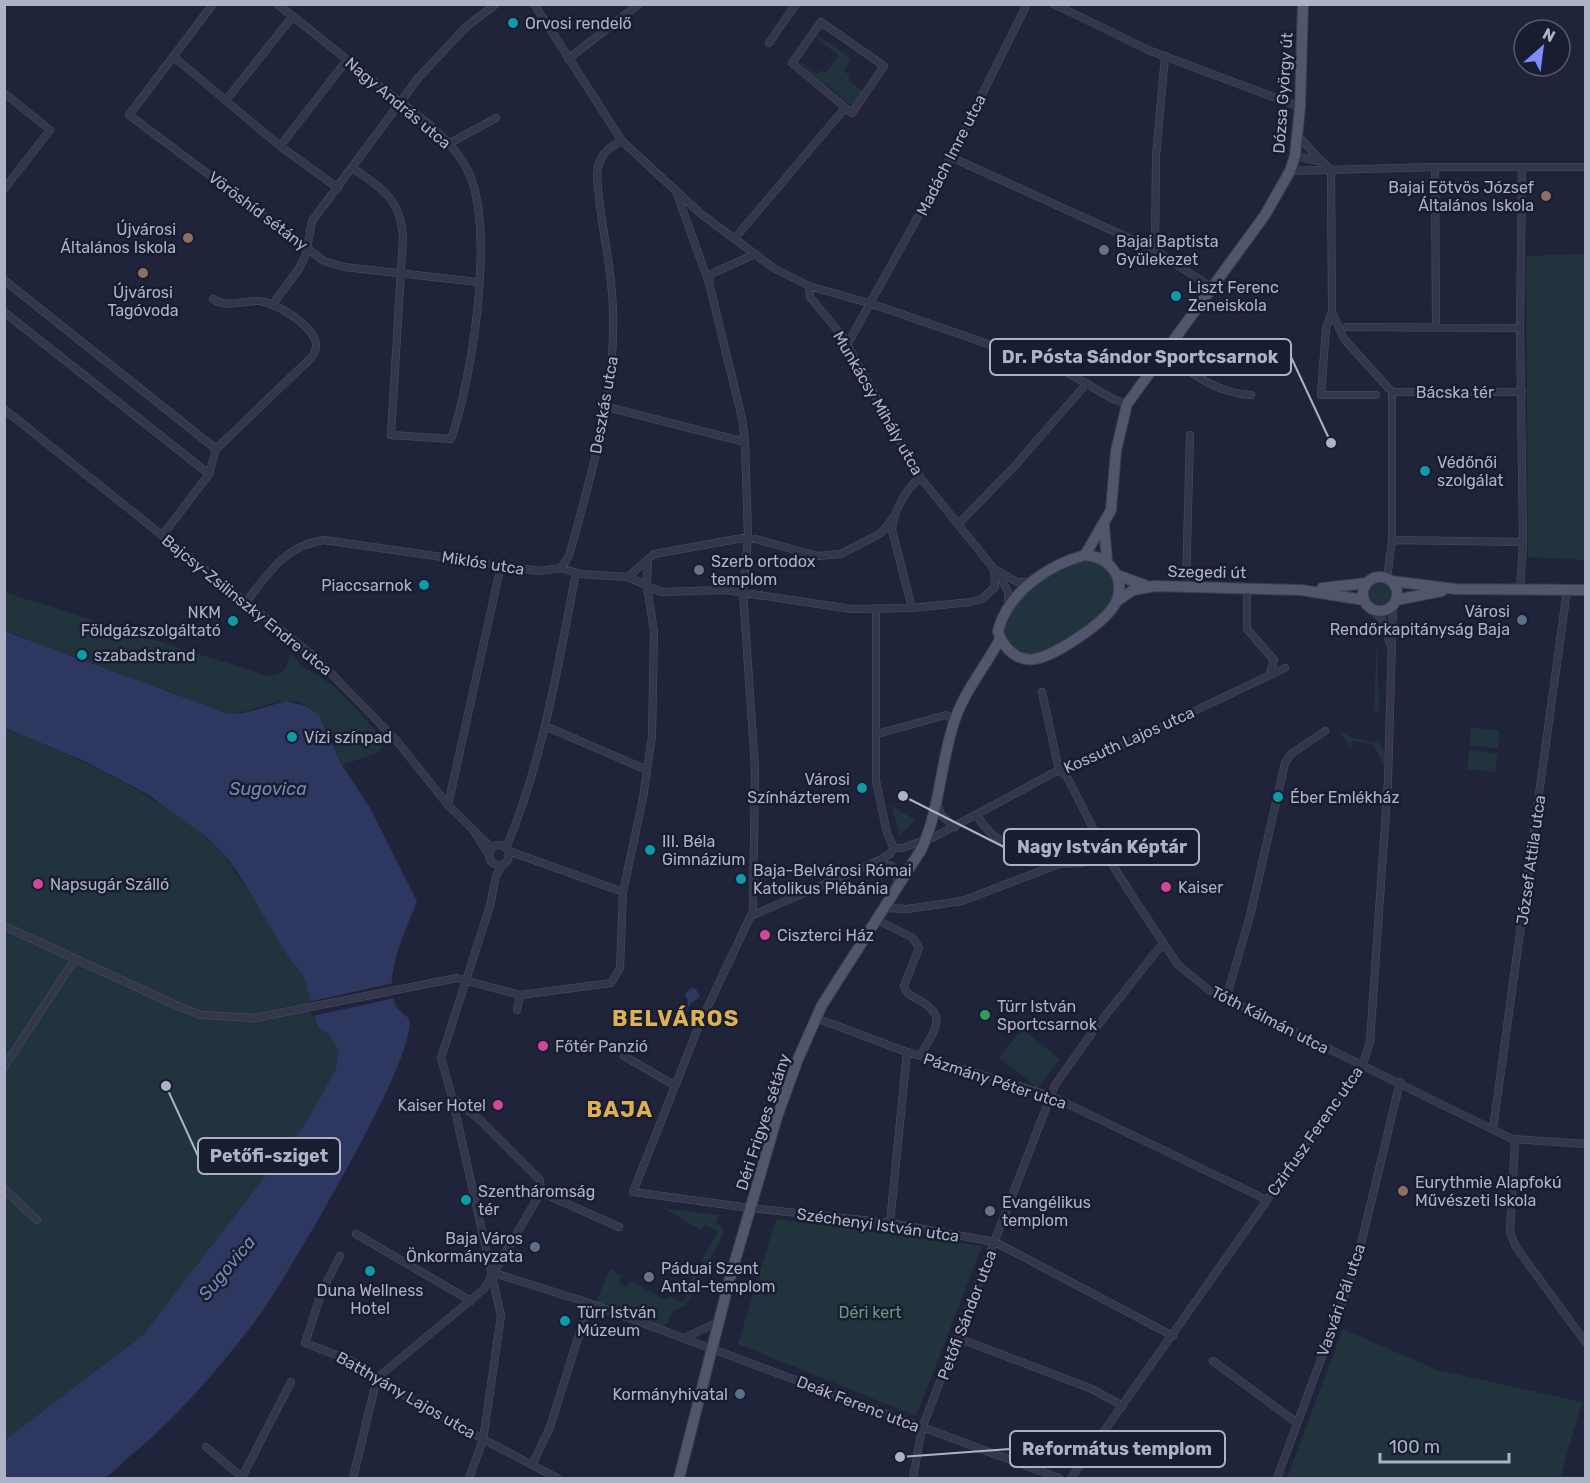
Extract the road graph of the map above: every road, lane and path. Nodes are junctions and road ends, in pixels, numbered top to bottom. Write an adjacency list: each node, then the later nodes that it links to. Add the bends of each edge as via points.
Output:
1 (213, 4): 13 (street)
2 (278, 4): 10 (street, Nagy András utca)
3 (496, 4): 18 (street, via 450,42)
4 (534, 4): 14 (street)
5 (639, 4): 14 (street)
6 (796, 4): 11 (street)
7 (1027, 4): 27 (street, Madách Imre utca)
8 (1054, 4): 12 (street)
9 (1303, 4): 19 (main road, Dózsa György út)
10 (293, 16): 15 (street, Nagy András utca); 17 (street)
11 (769, 43)
12 (1165, 56): 19 (street); 40 (street, via 1156,156)
13 (174, 57): 17 (street); 39 (street, Vöröshíd sétány, via 129,115)
14 (568, 59): 23 (street)
15 (347, 60): 18 (street, Nagy András utca); 25 (street)
16 (4, 93): 36 (street, via 50,130)
17 (227, 99): 25 (street)
18 (401, 103): 24 (street, Nagy András utca); 32 (street)
19 (1300, 107): 22 (main road, Dózsa György út)
20 (842, 111): 20 (street, via 852,113 884,66 821,22 792,63); 38 (street)
21 (496, 118): 24 (street)
22 (1298, 136): 26 (main road, Dózsa György út); 28 (street)
23 (622, 141): 37 (street); 64 (street, Deszkás utca, via 613,144 600,159 597,174 613,310 614,350)
24 (448, 144): 44 (street, Nagy András utca, via 468,172 477,203 481,243)
25 (280, 146): 35 (street)
26 (1295, 156): 28 (street); 34 (main road, Dózsa György út)
27 (951, 157): 40 (street); 49 (street, Madách Imre utca)
28 (1323, 162): 33 (street)
29 (1435, 167): 30 (street); 33 (street); 54 (street)
30 (1522, 167): 31 (street); 55 (street)
31 (1586, 167)
32 (354, 168): 35 (street); 42 (street, via 396,203 402,216)
33 (1331, 170): 34 (street); 52 (street)
34 (1290, 171): 47 (main road, Dózsa György út, via 1265,215)
35 (338, 188): 39 (street, via 312,221)
36 (4, 189)
37 (677, 194): 38 (street); 45 (street)
38 (735, 238): 41 (street)
39 (307, 248): 42 (street, Vöröshíd sétány, via 324,261 344,267); 50 (street, via 299,269)
40 (1155, 250): 47 (street)
41 (755, 254): 45 (street, via 720,268 711,274); 46 (street)
42 (400, 272): 44 (street, Vöröshíd sétány); 44 (street, Nagy András utca, via 391,435 451,439 463,406)
43 (4, 280): 68 (street)
44 (478, 282)
45 (709, 283): 67 (street)
46 (809, 286): 49 (street); 56 (street, Munkácsy Mihály utca, via 810,297)
47 (1212, 288): 57 (main road, Dózsa György út)
48 (213, 299): 50 (street, via 223,305 259,301)
49 (872, 304): 56 (street, Madách Imre utca); 58 (street, via 1061,369)
50 (272, 305): 68 (street, via 305,326 317,348)
51 (4, 312): 69 (street)
52 (1332, 312): 59 (street, Bácska tér, via 1344,339); 62 (street, via 1326,328 1322,395)
53 (1347, 327): 54 (street)
54 (1436, 328): 55 (street)
55 (1520, 328): 60 (street)
56 (847, 345): 70 (street, Munkácsy Mihály utca)
57 (1164, 353): 61 (street, via 1209,386); 63 (main road, Dózsa György út)
58 (1087, 383): 63 (street); 72 (street)
59 (1392, 392): 60 (street, Bácska tér); 76 (street)
60 (1522, 392): 77 (street)
61 (1251, 395)
62 (1376, 395)
63 (1127, 404): 73 (main road, Dózsa György út, via 1116,451 1111,510)
64 (607, 407): 67 (street); 82 (street, Deszkás utca, via 569,556)
65 (4, 409): 74 (street, Bajcsy-Zsilinszky Endre utca)
66 (1190, 435): 92 (street)
67 (745, 442): 75 (street)
68 (216, 449): 69 (street)
69 (209, 474): 74 (street)
70 (920, 477): 71 (street, via 909,487); 72 (street, Munkácsy Mihály utca)
71 (893, 518): 75 (street, via 881,533 858,548 832,556 805,553); 105 (street, via 894,543)
72 (959, 523): 83 (street, Munkácsy Mihály utca)
73 (1104, 525): 78 (main road, Dózsa György út); 80 (main road, Dózsa György út)
74 (162, 536): 101 (street, Bajcsy-Zsilinszky Endre utca)
75 (748, 537): 79 (street, via 662,552); 99 (street)
76 (1392, 540): 77 (street); 87 (street)
77 (1523, 542): 96 (street)
78 (1085, 555): 80 (main road); 88 (main road)
79 (648, 559): 86 (street); 90 (street)
80 (1107, 561): 85 (main road)
81 (501, 566): 82 (street, Miklós utca, via 551,572); 101 (street, Miklós utca, via 324,540 298,546 285,554); 121 (street)
82 (561, 568): 84 (street, Miklós utca)
83 (997, 572): 88 (street, via 1017,582); 104 (street, Munkácsy Mihály utca, via 1008,592); 105 (street, Miklós utca, via 995,586 982,599)
84 (576, 573): 86 (street, Miklós utca); 115 (street)
85 (1118, 575): 91 (main road); 100 (main road)
86 (628, 577): 90 (street, Miklós utca)
87 (1389, 580): 89 (main road, via 1376,577); 94 (main road); 102 (main road, via 1395,587)
88 (1033, 582): 104 (main road)
89 (1367, 583): 95 (main road, Szegedi út); 103 (main road, via 1363,593)
90 (647, 586): 99 (street, Miklós utca, via 661,592); 118 (street, via 654,632 652,736)
91 (1148, 586): 92 (main road, Szegedi út); 100 (main road, Szegedi út)
92 (1186, 587): 93 (main road, Szegedi út)
93 (1247, 588): 95 (main road, Szegedi út); 112 (street, via 1247,629 1274,660)
94 (1455, 589): 96 (main road); 102 (main road)
95 (1301, 590): 103 (main road, Szegedi út)
96 (1520, 590): 97 (main road)
97 (1567, 590): 98 (main road); 156 (street, József Attila utca)
98 (1586, 590)
99 (743, 592): 106 (street, Miklós utca); 137 (street, via 755,768)
100 (1117, 601): 108 (main road, Szegedi út, via 1094,625 1058,650 1032,660)
101 (246, 602): 121 (street, Bajcsy-Zsilinszky Endre utca, via 337,678 396,740)
102 (1394, 602): 103 (main road, via 1380,610); 109 (street)
103 (1367, 604): 109 (street, via 1383,621)
104 (1008, 606): 107 (main road, Déri Frigyes sétány, via 1000,624)
105 (912, 608): 106 (street, Miklós utca)
106 (876, 610): 117 (street)
107 (1000, 639): 108 (main road); 110 (main road, Déri Frigyes sétány)
108 (1013, 654): 110 (main road)
109 (1393, 659): 150 (street, Czirfusz Ferenc utca, via 1370,1042)
110 (986, 665): 114 (main road, Déri Frigyes sétány)
111 (1285, 668): 112 (street, Kossuth Lajos utca)
112 (1270, 673): 119 (street, Kossuth Lajos utca, via 1108,752)
113 (1042, 692): 119 (street, Tóth Kálmán utca)
114 (955, 720): 117 (street, via 946,715); 120 (main road, Déri Frigyes sétány)
115 (545, 726): 118 (street); 126 (street, via 524,808)
116 (1325, 731): 144 (street, via 1291,754 1285,763 1250,916)
117 (877, 734): 125 (street, via 876,781)
118 (647, 770): 135 (street)
119 (1059, 770): 122 (street, Kossuth Lajos utca); 128 (street, Tóth Kálmán utca)
120 (937, 804): 123 (street, via 942,816); 124 (main road, Déri Frigyes sétány)
121 (448, 806): 127 (street, Bajcsy-Zsilinszky Endre utca)
122 (977, 816): 123 (street, Kossuth Lajos utca); 132 (street, via 990,833 1013,849 1040,861)
123 (955, 827): 124 (street, Kossuth Lajos utca)
124 (926, 840): 125 (street, Kossuth Lajos utca); 134 (main road, Déri Frigyes sétány)
125 (894, 848): 129 (street)
126 (508, 849): 127 (street, via 499,844); 131 (street, via 508,859); 135 (street)
127 (491, 851): 130 (street)
128 (1107, 856): 132 (street); 140 (street, Tóth Kálmán utca)
129 (878, 861): 134 (street, via 892,866); 137 (street)
130 (494, 863): 131 (street); 133 (street)
131 (503, 864): 133 (street)
132 (1059, 864): 136 (street, via 962,901)
133 (496, 876): 142 (street)
134 (899, 886): 136 (main road, Déri Frigyes sétány)
135 (623, 892): 143 (street, via 620,968 611,983)
136 (885, 908): 138 (main road, Déri Frigyes sétány)
137 (753, 915): 153 (street)
138 (877, 920): 146 (main road, Déri Frigyes sétány); 149 (street, via 913,938 919,948 904,986 909,994 937,1013)
139 (4, 926): 141 (street)
140 (1163, 943): 144 (street, Tóth Kálmán utca, via 1178,965); 154 (street, Petőfi Sándor utca, via 1064,1070)
141 (75, 959): 142 (street, via 201,1015 237,1019 278,1015); 151 (street)
142 (466, 979): 143 (street); 155 (street, via 441,1058)
143 (520, 995): 145 (street)
144 (1226, 999): 150 (street, Tóth Kálmán utca)
145 (517, 1010)
146 (816, 1018): 147 (street, Pázmány Péter utca); 162 (main road, Déri Frigyes sétány, via 780,1108)
147 (907, 1052): 149 (street, Pázmány Péter utca); 164 (street)
148 (624, 1056): 153 (street)
149 (920, 1056): 154 (street, Pázmány Péter utca)
150 (1363, 1064): 152 (street, Tóth Kálmán utca); 161 (street, Czirfusz Ferenc utca)
151 (4, 1067)
152 (1400, 1082): 156 (street, Tóth Kálmán utca); 182 (street, Vasvári Pál utca, via 1356,1265)
153 (674, 1085): 162 (street, Széchenyi István utca, via 633,1192)
154 (1051, 1096): 161 (street, Pázmány Péter utca); 167 (street, Petőfi Sándor utca)
155 (452, 1097): 160 (street, via 540,1180); 169 (street)
156 (1493, 1129): 157 (street, Tóth Kálmán utca)
157 (1515, 1140): 158 (street, Tóth Kálmán utca); 176 (street, via 1510,1232 1516,1247)
158 (1586, 1144)
159 (4, 1189): 163 (street)
160 (541, 1192): 165 (street); 169 (street)
161 (1267, 1200): 173 (street, Czirfusz Ferenc utca)
162 (750, 1208): 164 (street, Széchenyi István utca); 172 (main road, Déri Frigyes sétány)
163 (37, 1220)
164 (890, 1223): 167 (street, Széchenyi István utca)
165 (619, 1227)
166 (356, 1234): 170 (street)
167 (995, 1242): 173 (street, Széchenyi István utca); 175 (street, Petőfi Sándor utca)
168 (340, 1256): 179 (street, Batthyány Lajos utca, via 322,1291 305,1343 350,1360)
169 (494, 1273): 170 (street); 171 (street, Deák Ferenc utca); 184 (street, via 501,1316)
170 (471, 1301): 179 (street)
171 (589, 1303): 174 (street, Deák Ferenc utca); 186 (street, via 550,1427)
172 (718, 1322): 174 (street); 177 (main road, Déri Frigyes sétány)
173 (1173, 1336): 181 (street, Czirfusz Ferenc utca)
174 (684, 1338): 177 (street, Deák Ferenc utca)
175 (958, 1338): 181 (street, via 1092,1389); 183 (street, Petőfi Sándor utca)
176 (1586, 1343)
177 (712, 1348): 183 (street, Deák Ferenc utca); 194 (main road, Déri Frigyes sétány)
178 (1213, 1361): 182 (street)
179 (377, 1378): 184 (street, Batthyány Lajos utca); 191 (street)
180 (291, 1382): 189 (street)
181 (1123, 1406): 188 (street, Czirfusz Ferenc utca)
182 (1297, 1423): 197 (street, Vasvári Pál utca)
183 (922, 1428): 187 (street, Deák Ferenc utca); 195 (street, Petőfi Sándor utca)
184 (483, 1440): 186 (street, Batthyány Lajos utca); 192 (street)
185 (206, 1447): 189 (street)
186 (532, 1465): 193 (street, Batthyány Lajos utca)
187 (1033, 1471): 190 (street); 196 (street)
188 (1072, 1476): 190 (street)
189 (242, 1478)
190 (1060, 1478)
191 (353, 1479)
192 (469, 1479)
193 (557, 1479)
194 (679, 1479)
195 (913, 1479)
196 (1044, 1479)
197 (1277, 1479)

